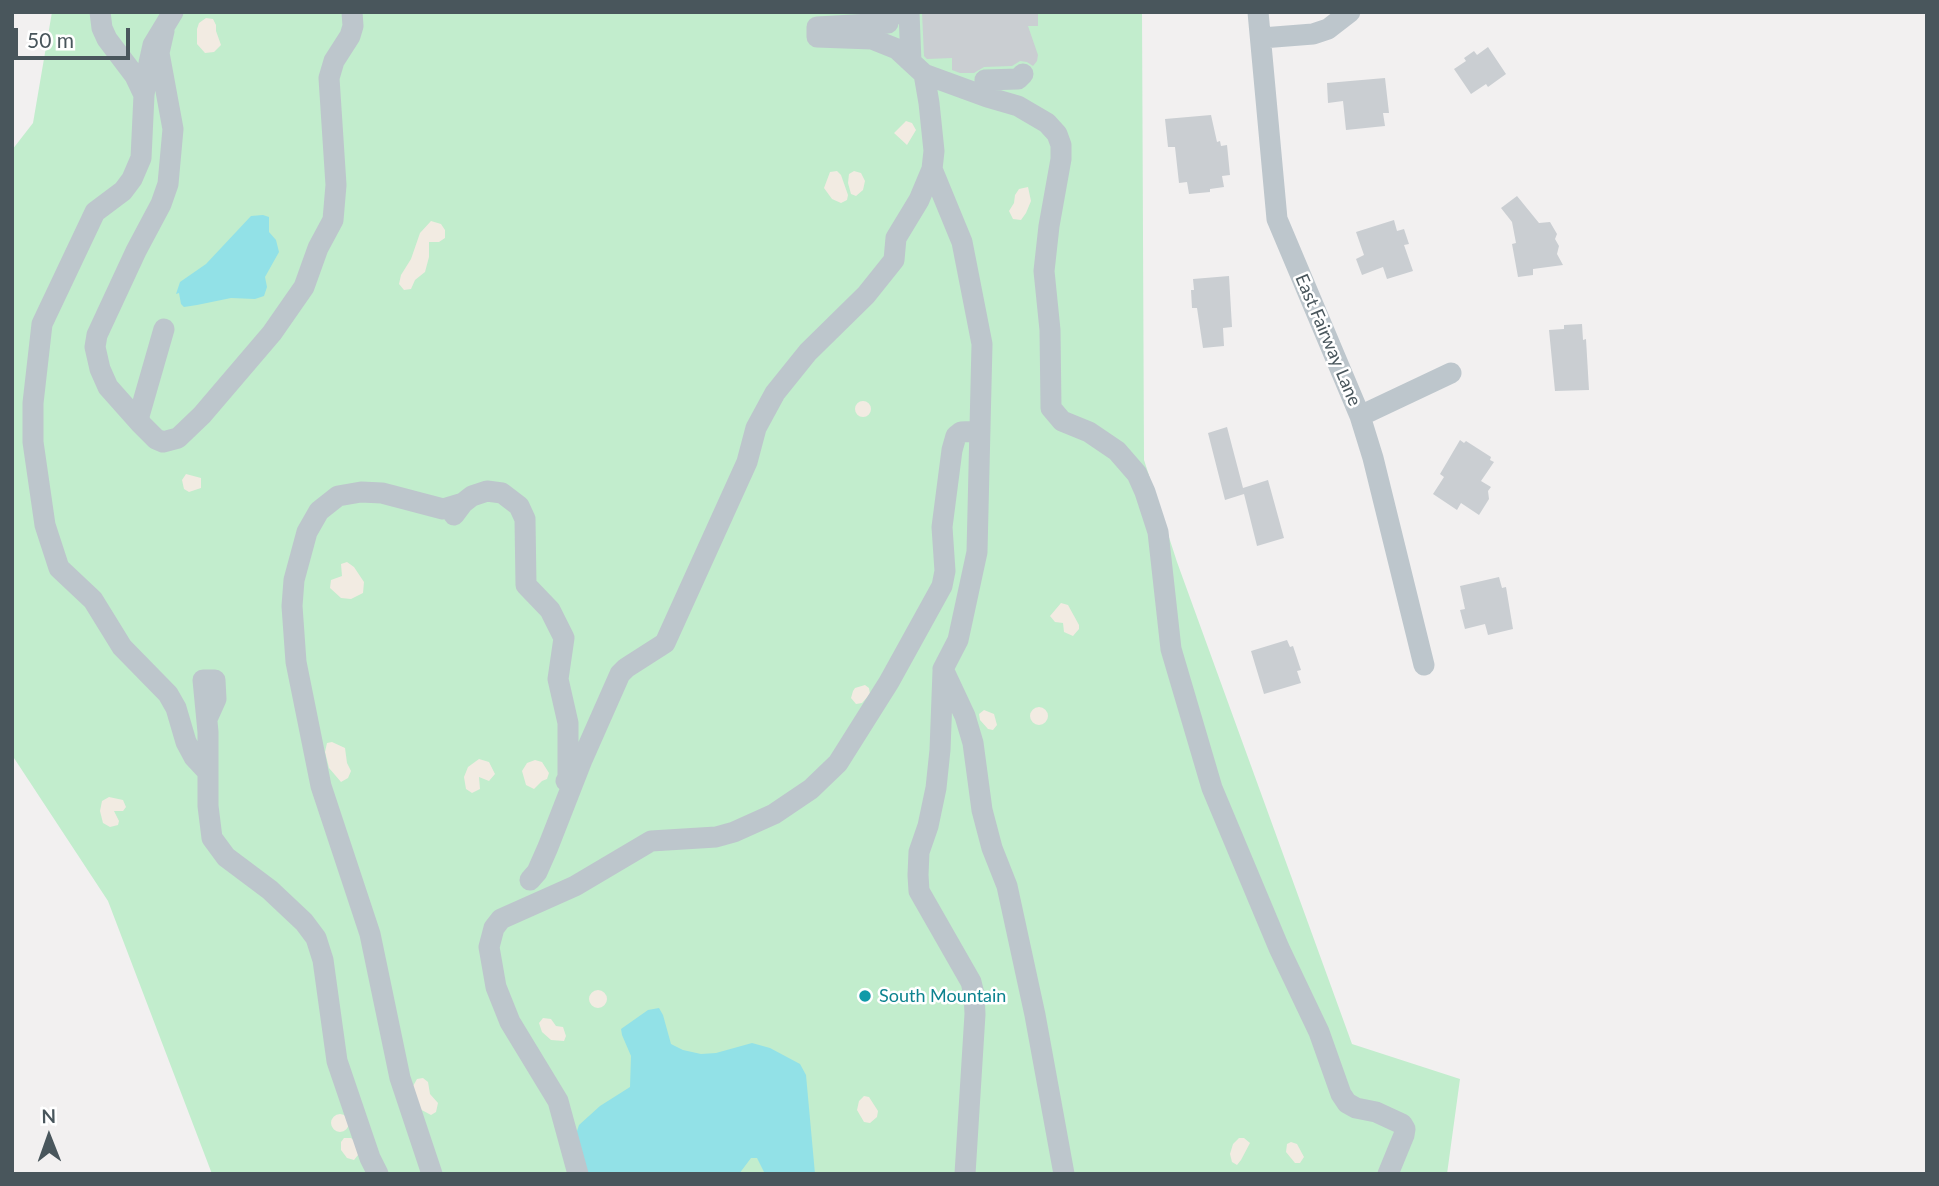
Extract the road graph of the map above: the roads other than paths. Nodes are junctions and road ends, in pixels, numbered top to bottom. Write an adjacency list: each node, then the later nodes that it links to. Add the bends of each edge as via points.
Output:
1 (100, 12): 11 (street, via 102,28)
2 (352, 12): 15 (street, via 351,36 329,78 336,185 333,220 304,287 234,379 178,438 156,439)
3 (909, 12): 8 (street); 8 (street, via 888,14 888,23 817,27 817,37 872,39 897,49)
4 (1258, 12): 7 (street, East Fairway Lane)
5 (1350, 12): 7 (street, via 1313,34)
6 (168, 22): 11 (street, via 153,45); 15 (street, via 159,53 173,129 168,184 95,347 108,387)
7 (1262, 38): 16 (street, East Fairway Lane, via 1277,219)
8 (918, 68): 10 (street); 12 (street, via 932,121)
9 (1023, 74): 10 (street, via 1018,79 985,80)
10 (985, 93): 29 (street, via 1018,106 1057,134 1061,159 1044,271 1051,408 1062,421 1117,451 1137,474 1145,492 1158,532 1171,649 1217,800 1319,1032 1340,1094 1356,1108 1402,1124 1404,1135)
11 (144, 95): 20 (street, via 141,158 132,180 94,212 42,324 33,442 45,525 59,568 93,600 122,647 168,694)
12 (932, 169): 17 (street, via 962,243 982,344); 22 (street, via 896,238 894,260 775,393 665,643 621,674)
13 (164, 329): 15 (street)
14 (1451, 373): 16 (street)
15 (137, 413)
16 (1360, 416): 18 (street, East Fairway Lane)
17 (981, 431): 19 (street, via 975,560 958,640 943,669); 23 (street, via 961,432 952,450 942,527 942,586 838,763 775,814 734,832 651,841 575,886)
18 (1424, 664)
19 (950, 703): 27 (street, via 918,875 919,891 974,994); 28 (street, via 973,743 982,810 1010,899)
20 (186, 742): 21 (street); 21 (street, via 202,746 207,726)
21 (208, 772): 24 (street, via 212,838 226,857 271,890 316,938 337,1060)
22 (559, 812): 23 (street); 25 (street, via 554,799 568,778 568,723 558,679 564,638 550,610 526,585 524,519 519,506 505,495 487,491 453,506 382,493 338,496 319,511 296,567 292,606 296,662 321,786 370,934 400,1078)
23 (534, 888): 26 (street, via 501,919 490,938 490,958 510,1022 558,1101)
24 (378, 1174)
25 (432, 1174)
26 (578, 1174)
27 (965, 1174)
28 (1064, 1174)
29 (1388, 1174)

